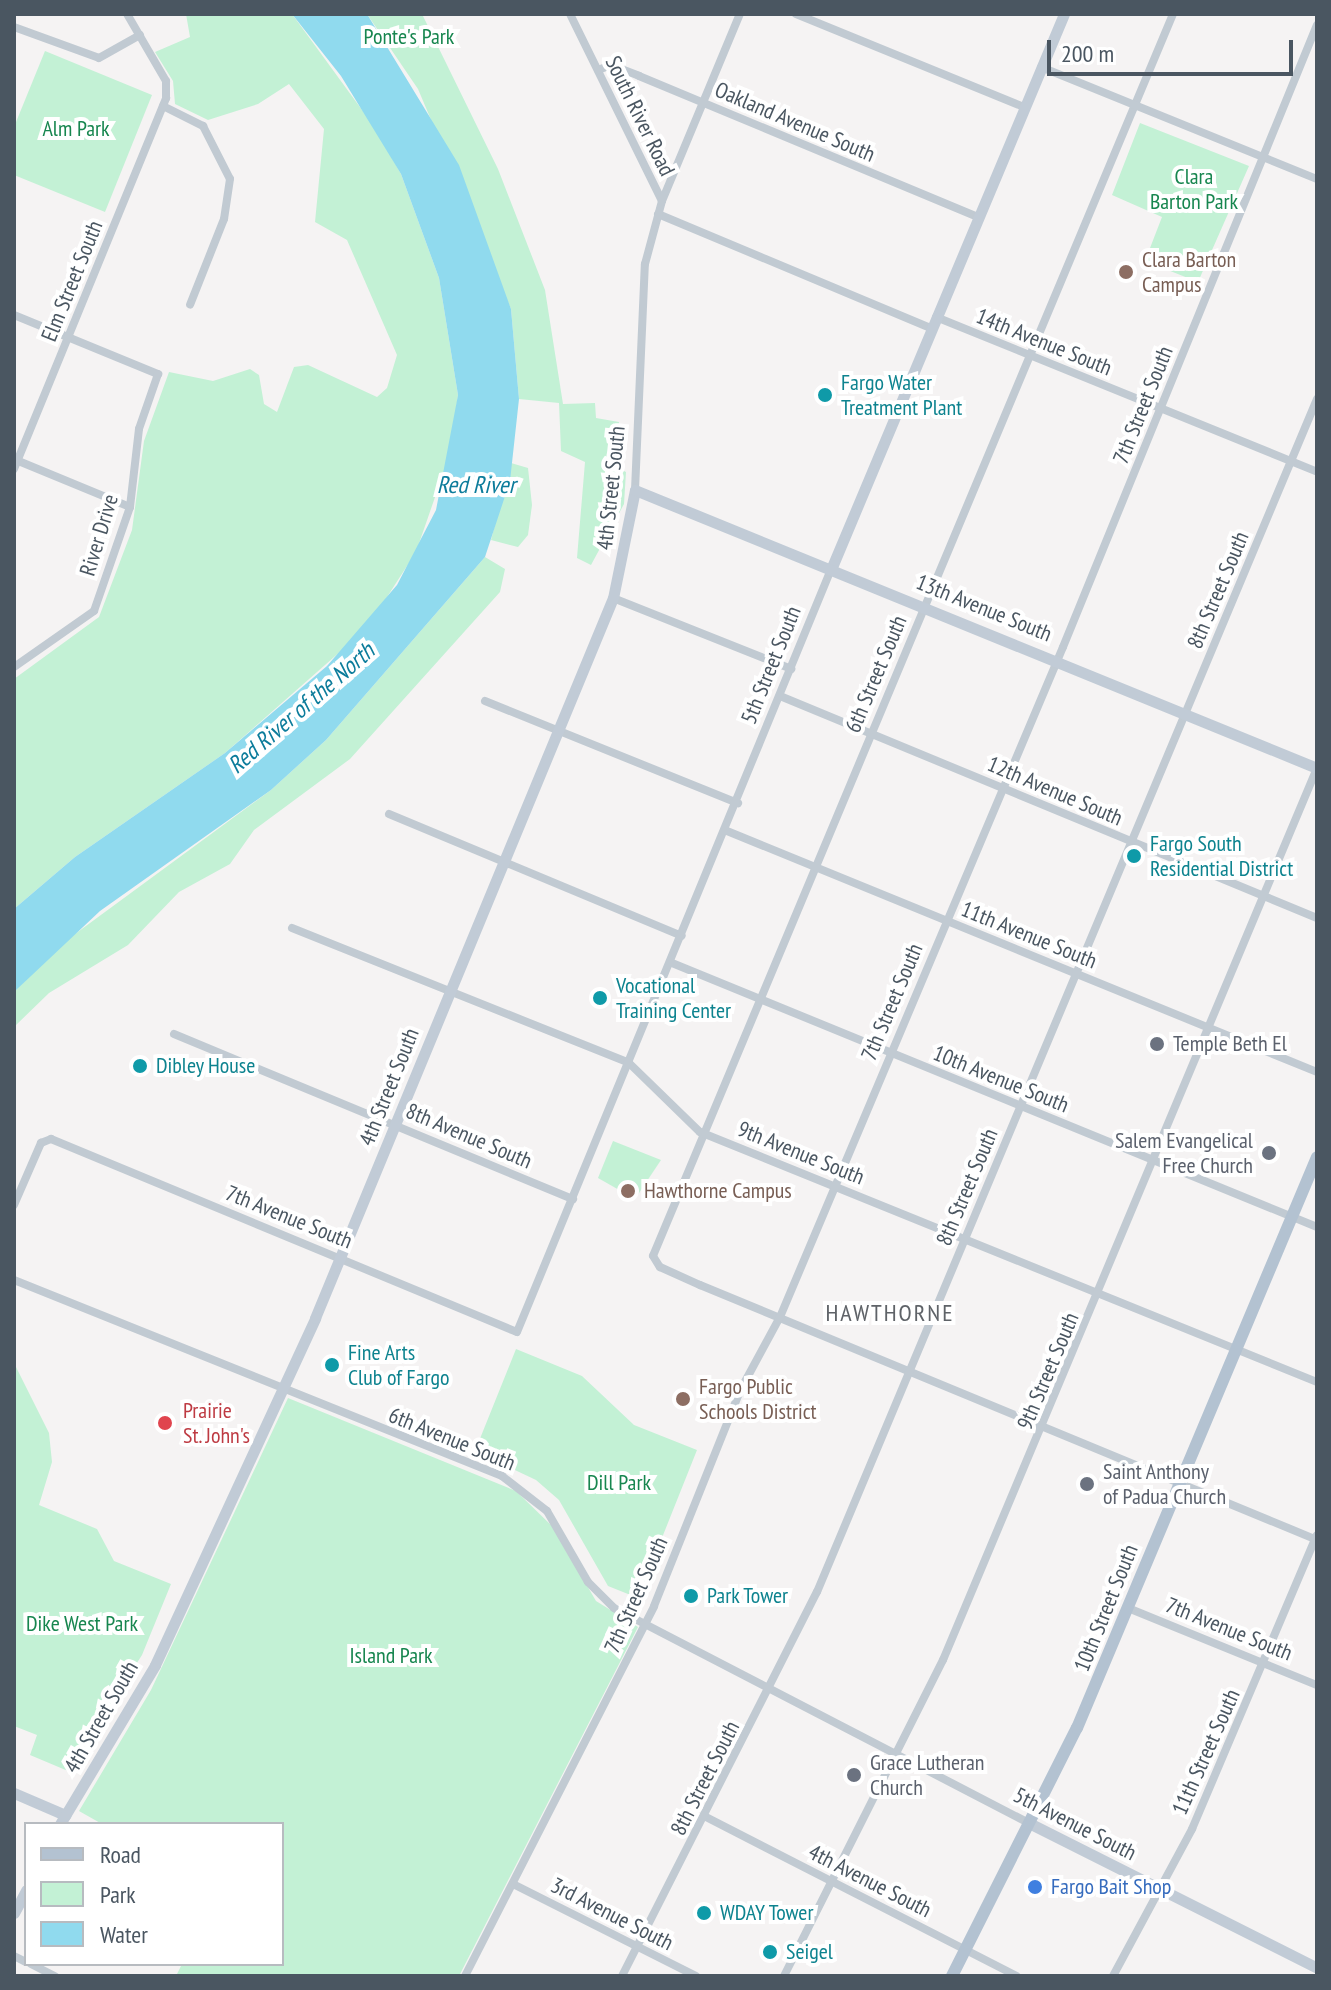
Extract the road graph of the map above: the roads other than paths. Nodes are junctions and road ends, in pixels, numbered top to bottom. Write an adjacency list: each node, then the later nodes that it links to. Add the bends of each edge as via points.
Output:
1 (127, 14): 9 (street)
2 (570, 14): 11 (street, South River Road)
3 (740, 14): 12 (street)
4 (796, 14): 15 (street)
5 (1064, 14): 10 (street, 5th Street South)
6 (1173, 14): 13 (street, 6th Street South)
7 (1317, 25): 16 (street, 7th Street South)
8 (14, 27): 9 (street, via 99,58)
9 (140, 35): 14 (street, via 166,81)
10 (1041, 67): 13 (street); 15 (street, 5th Street South)
11 (598, 70): 12 (street, Oakland Avenue South, via 611,65); 18 (street, South River Road)
12 (703, 103): 18 (street); 20 (street, Oakland Avenue South)
13 (1136, 105): 16 (street); 26 (street, 6th Street South)
14 (163, 106): 21 (street, via 203,126 230,179 224,219); 25 (street, Elm Street South)
15 (1024, 107): 20 (street, 5th Street South)
16 (1264, 158): 17 (street); 28 (street, 7th Street South)
17 (1317, 179)
18 (662, 201): 19 (street, South River Road)
19 (658, 214): 23 (street, 14th Avenue South); 24 (street, South River Road)
20 (978, 217): 23 (street, 5th Street South)
21 (190, 305)
22 (14, 315): 25 (street)
23 (934, 322): 26 (street, 14th Avenue South); 33 (street, 5th Street South)
24 (638, 330): 32 (street, 4th Street South)
25 (68, 338): 30 (street, Elm Street South); 34 (street, River Drive, via 158,374 139,429)
26 (1033, 357): 28 (street, 14th Avenue South); 38 (street, 6th Street South)
27 (1317, 399): 29 (street, 8th Street South)
28 (1162, 409): 29 (street, 14th Avenue South); 39 (street, 7th Street South)
29 (1291, 462): 31 (street, 14th Avenue South); 44 (street, 8th Street South)
30 (15, 463): 34 (street)
31 (1317, 472)
32 (635, 490): 35 (street, 13th Avenue South); 37 (street, 4th Street South)
33 (861, 497): 35 (street, via 833,550); 36 (street, 5th Street South)
34 (130, 507): 40 (street, River Drive, via 90,617)
35 (806, 556): 36 (street, 13th Avenue South)
36 (832, 567): 38 (street, 13th Avenue South); 41 (street, 5th Street South)
37 (613, 598): 41 (street); 45 (street, 4th Street South)
38 (926, 607): 39 (street, 13th Avenue South); 46 (street, 6th Street South)
39 (1055, 658): 44 (street, 13th Avenue South); 48 (street, 7th Street South)
40 (14, 667)
41 (791, 669): 42 (street, 5th Street South)
42 (780, 696): 46 (street, 12th Avenue South); 49 (street, 5th Street South)
43 (485, 701): 45 (street)
44 (1187, 713): 47 (street, 13th Avenue South); 52 (street, 8th Street South)
45 (556, 728): 49 (street); 53 (street, 4th Street South)
46 (870, 734): 48 (street, 12th Avenue South); 54 (street, 6th Street South)
47 (1317, 768): 55 (street, 9th Street South)
48 (1001, 788): 52 (street, 12th Avenue South); 57 (street, 7th Street South)
49 (738, 803): 51 (street, 5th Street South)
50 (389, 814): 53 (street)
51 (727, 831): 54 (street, 11th Avenue South); 59 (street, 5th Street South)
52 (1134, 843): 55 (street, 12th Avenue South); 61 (street, 8th Street South)
53 (501, 860): 59 (street); 62 (street, 4th Street South)
54 (816, 868): 57 (street, 11th Avenue South); 63 (street, 6th Street South)
55 (1264, 897): 56 (street, 12th Avenue South); 64 (street, 9th Street South)
56 (1317, 918)
57 (945, 921): 61 (street, 11th Avenue South); 66 (street, 7th Street South)
58 (292, 928): 62 (street, 9th Avenue South)
59 (682, 936): 60 (street, 5th Street South)
60 (672, 963): 63 (street, 10th Avenue South); 67 (street, 5th Street South)
61 (1079, 974): 64 (street, 11th Avenue South); 69 (street, 8th Street South)
62 (449, 991): 67 (street, 9th Avenue South); 70 (street, 4th Street South)
63 (763, 998): 66 (street, 10th Avenue South); 71 (street, 6th Street South)
64 (1211, 1028): 68 (street, 11th Avenue South); 73 (street, 9th Street South)
65 (174, 1034): 70 (street, 8th Avenue South)
66 (890, 1052): 69 (street, 10th Avenue South); 74 (street, 7th Street South)
67 (629, 1063): 71 (street, 9th Avenue South); 75 (street, 5th Street South)
68 (1317, 1072)
69 (1021, 1108): 73 (street, 10th Avenue South); 79 (street, 8th Street South)
70 (395, 1125): 75 (street, 8th Avenue South); 80 (street, 4th Street South)
71 (703, 1133): 74 (street, 9th Avenue South); 83 (street, 6th Street South, via 654,1260)
72 (1317, 1157): 77 (main road, 10th Street South)
73 (1156, 1162): 77 (street, 10th Avenue South); 82 (street, 9th Street South)
74 (834, 1185): 79 (street, 9th Avenue South); 83 (street, 7th Street South)
75 (573, 1199): 84 (street, 5th Street South)
76 (14, 1205): 80 (street, 7th Avenue South, via 47,1140)
77 (1292, 1217): 78 (street, 10th Avenue South); 85 (main road, 10th Street South)
78 (1317, 1227)
79 (965, 1238): 82 (street, 9th Avenue South); 86 (street, 8th Street South)
80 (340, 1257): 84 (street, 7th Avenue South); 88 (street, 4th Street South)
81 (14, 1280): 88 (street, 6th Avenue South)
82 (1101, 1293): 85 (street, 9th Avenue South); 89 (street, 9th Street South)
83 (780, 1317): 86 (street); 93 (street, 7th Street South, via 741,1389)
84 (517, 1332)
85 (1237, 1349): 87 (street, 9th Avenue South); 90 (main road, 10th Street South)
86 (909, 1372): 89 (street); 96 (street, 8th Street South)
87 (1317, 1382)
88 (283, 1389): 93 (street, 6th Avenue South, via 530,1492 563,1532 598,1597); 100 (street, 4th Street South, via 155,1665)
89 (1044, 1428): 90 (street); 97 (street, 9th Street South)
90 (1179, 1484): 91 (street); 92 (main road, 10th Street South)
91 (1316, 1538): 94 (street, 11th Street South)
92 (1128, 1608): 94 (street, 7th Avenue South); 101 (main road, 10th Street South)
93 (645, 1625): 96 (street, 5th Avenue South); 103 (street, 7th Street South)
94 (1265, 1662): 95 (street, 7th Avenue South); 104 (street, 11th Street South)
95 (1317, 1685)
96 (770, 1691): 97 (street, 5th Avenue South); 99 (street, 8th Street South)
97 (896, 1755): 101 (street, 5th Avenue South); 102 (street, 9th Street South)
98 (14, 1793): 100 (street)
99 (706, 1817): 102 (street, 4th Avenue South); 107 (street, 8th Street South)
100 (62, 1820)
101 (1029, 1823): 104 (street, 5th Avenue South); 108 (main road, 10th Street South)
102 (832, 1882): 108 (street, 4th Avenue South); 115 (street, 9th Street South)
103 (513, 1884): 107 (street, 3rd Avenue South); 112 (street, 7th Street South)
104 (1160, 1889): 110 (street, 5th Avenue South); 118 (street, 11th Street South)
105 (24, 1894): 106 (street)
106 (14, 1913)
107 (638, 1947): 113 (street, 8th Street South); 114 (street, 3rd Avenue South)
108 (965, 1949): 116 (main road, 10th Street South); 117 (street, 4th Avenue South)
109 (34, 1966): 111 (street)
110 (1317, 1968)
111 (55, 1976)
112 (465, 1976)
113 (622, 1976)
114 (696, 1976)
115 (784, 1976)
116 (952, 1976)
117 (1017, 1976)
118 (1113, 1976)

